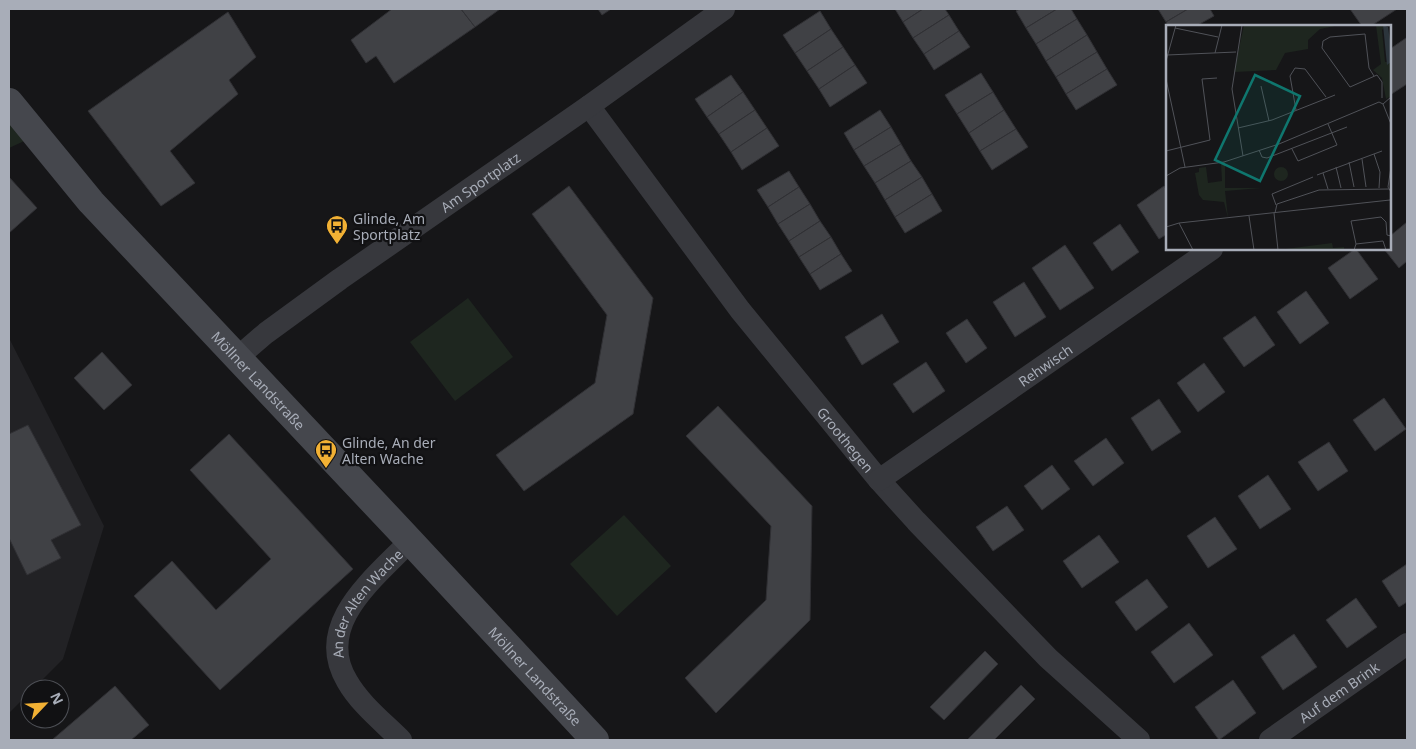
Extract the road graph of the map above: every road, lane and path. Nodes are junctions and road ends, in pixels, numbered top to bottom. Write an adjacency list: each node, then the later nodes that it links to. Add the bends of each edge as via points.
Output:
1 (724, 9): 3 (street, Am Sportplatz)
2 (9, 102): 5 (main road, Möllner Landstraße, via 91,202)
3 (589, 106): 5 (street, Am Sportplatz, via 340,279 266,333); 6 (street, Groothegen, via 740,310)
4 (1211, 250): 6 (street, Rehwisch)
5 (238, 358): 7 (main road, Möllner Landstraße)
6 (879, 480): 11 (street, Groothegen, via 1048,658)
7 (410, 541): 9 (street, An der Alten Wache, via 349,607 337,642 346,681); 10 (main road, Möllner Landstraße)
8 (1407, 644): 12 (street, Auf dem Brink)
9 (401, 740)
10 (595, 740)
11 (1139, 740)
12 (1270, 740)

